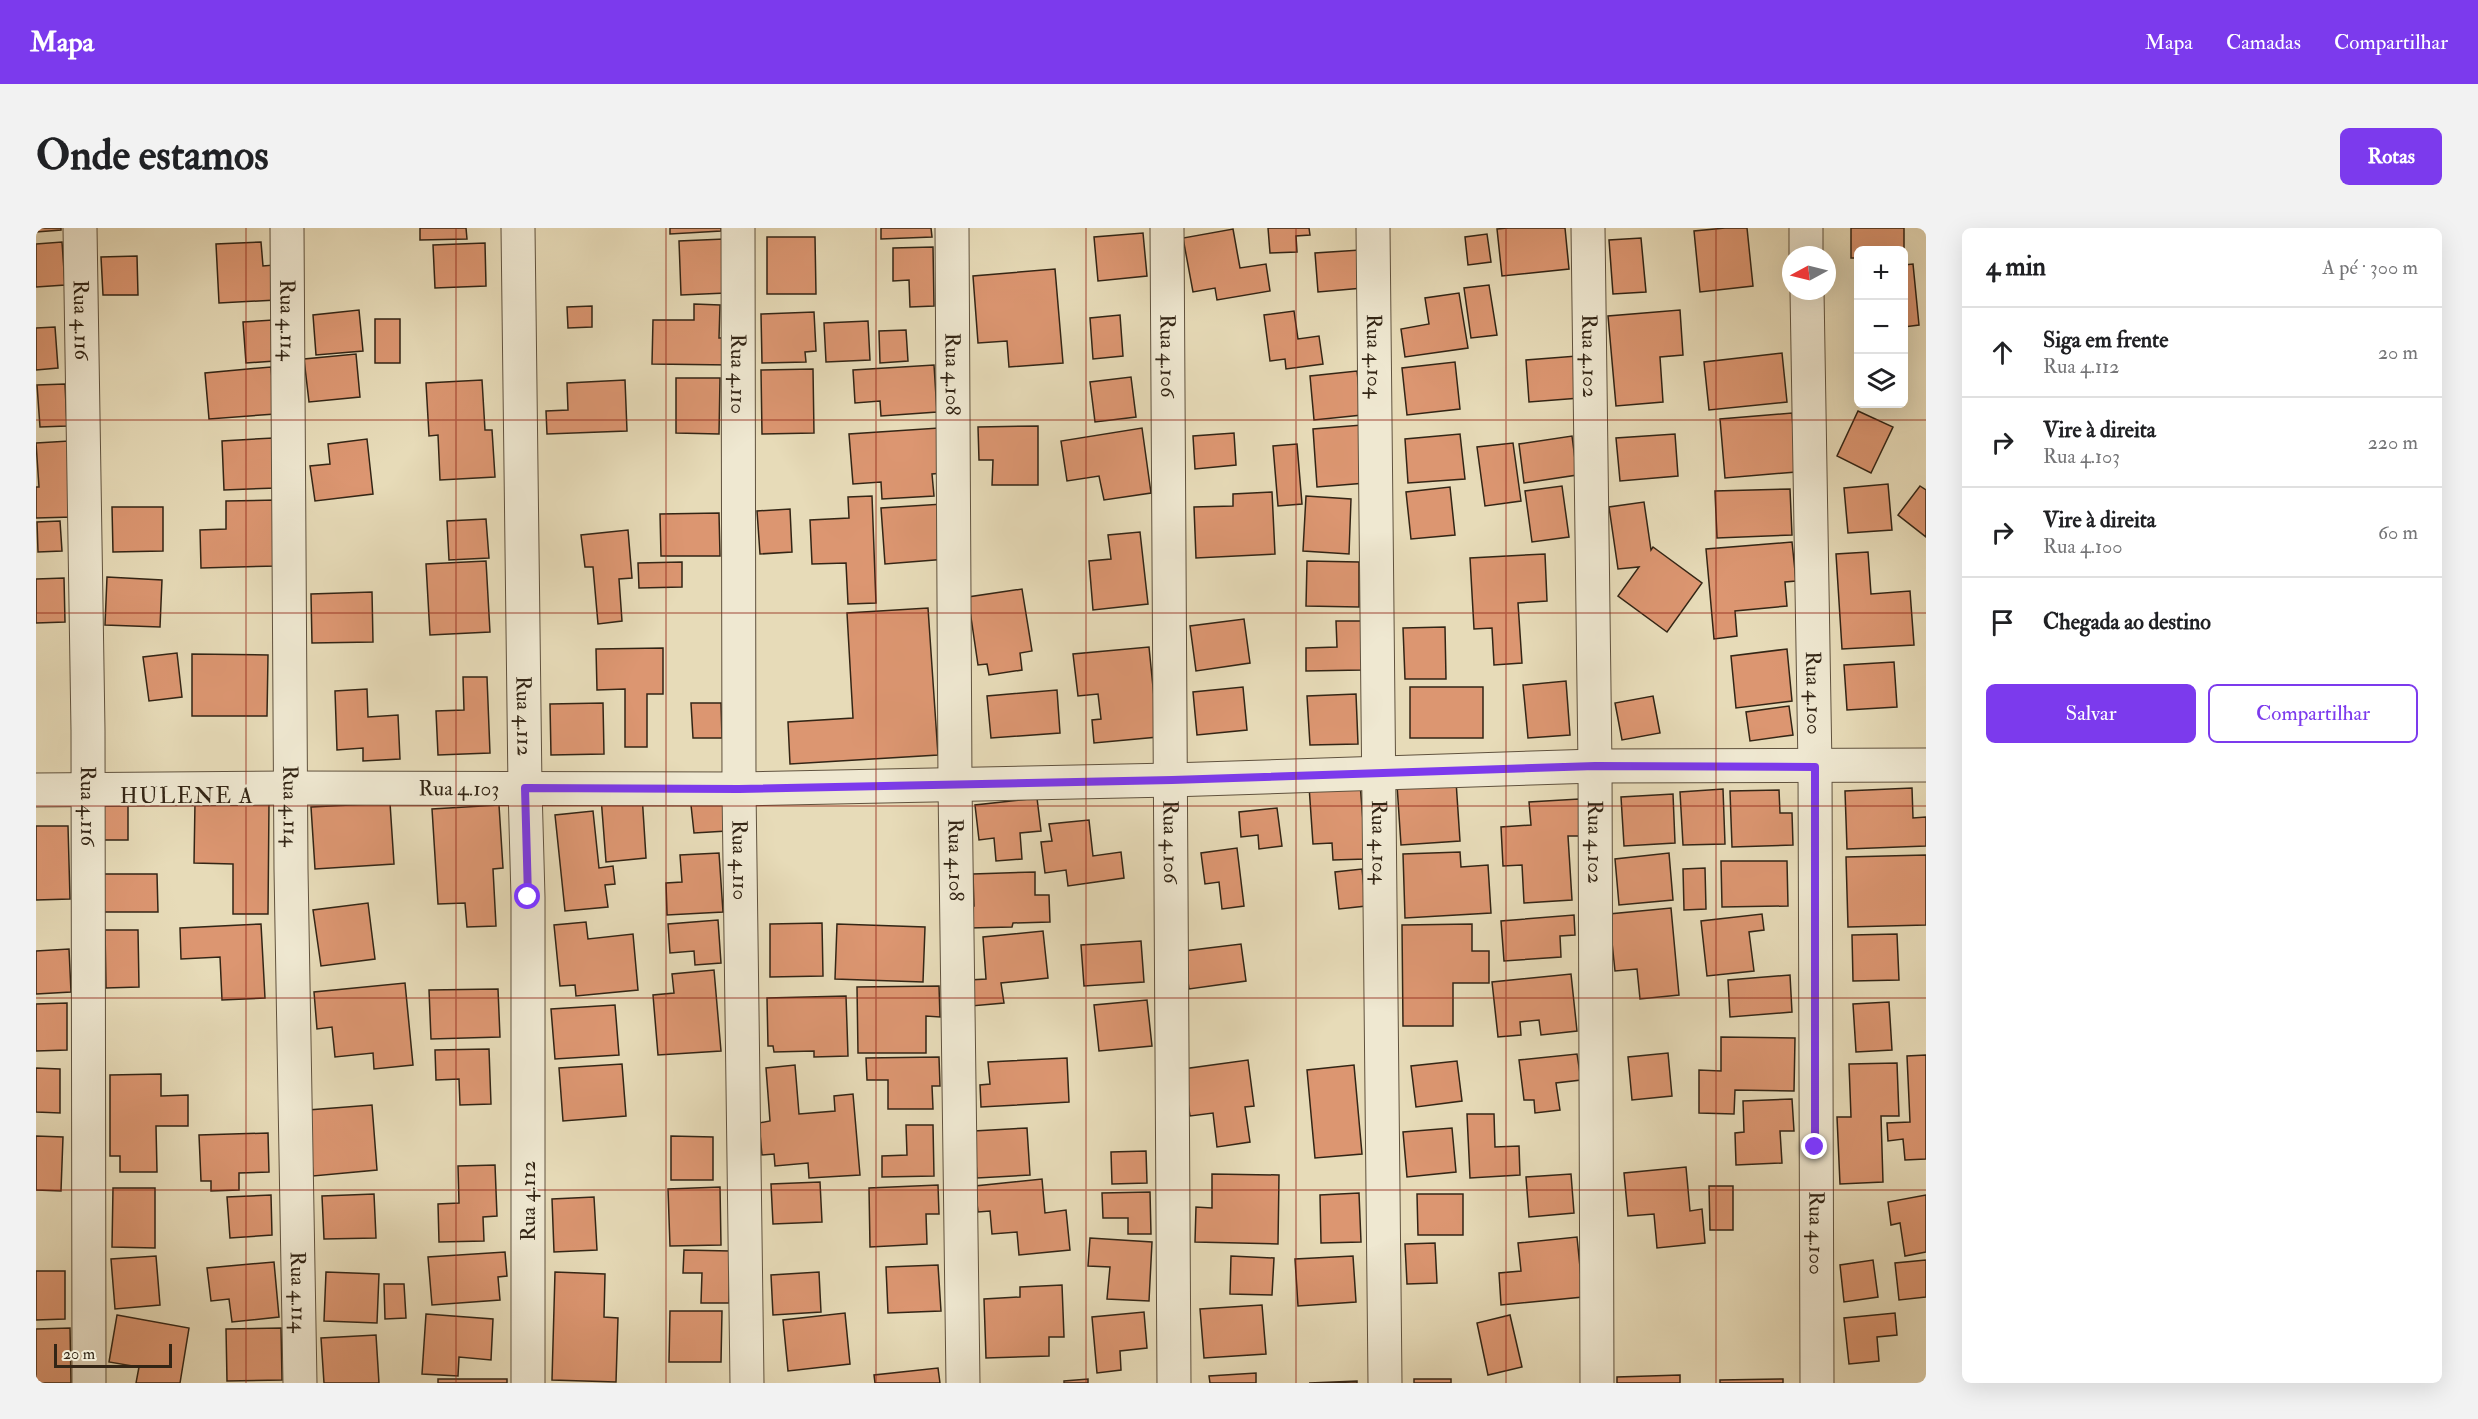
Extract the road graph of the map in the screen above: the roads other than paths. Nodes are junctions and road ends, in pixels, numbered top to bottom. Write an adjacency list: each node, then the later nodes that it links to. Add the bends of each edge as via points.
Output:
1 (81, 228): 22 (street, Rua 4.116)
2 (287, 228): 18 (street, Rua 4.114)
3 (518, 228): 19 (street, Rua 4.112)
4 (738, 228): 20 (street, Rua 4.110)
5 (952, 228): 17 (street, Rua 4.108)
6 (1167, 228): 16 (street, Rua 4.106)
7 (1373, 228): 15 (street, Rua 4.104)
8 (1587, 228): 13 (street, Rua 4.102)
9 (1806, 228): 10 (street)
10 (1806, 246)
11 (1807, 300): 14 (street, Rua 4.100)
12 (1926, 765): 14 (street, Rua 4.103)
13 (1595, 766): 14 (street, Rua 4.103); 15 (street, Rua 4.103); 30 (street, Rua 4.102)
14 (1815, 767): 31 (street, Rua 4.100)
15 (1379, 771): 16 (street, Rua 4.103); 29 (street, Rua 4.104)
16 (1172, 780): 17 (street, Rua 4.103); 28 (street, Rua 4.106)
17 (955, 785): 20 (street, Rua 4.103); 27 (street, Rua 4.108)
18 (290, 788): 19 (street, Rua 4.103); 22 (street, Rua 4.103); 24 (street, Rua 4.114)
19 (525, 788): 20 (street, Rua 4.103); 25 (street, Rua 4.112)
20 (739, 789): 26 (street, Rua 4.110)
21 (36, 790): 22 (street, Rua 4.103)
22 (87, 791): 23 (street, Rua 4.116)
23 (89, 1383)
24 (300, 1383)
25 (528, 1383)
26 (747, 1383)
27 (963, 1383)
28 (1174, 1383)
29 (1385, 1383)
30 (1597, 1383)
31 (1817, 1383)

